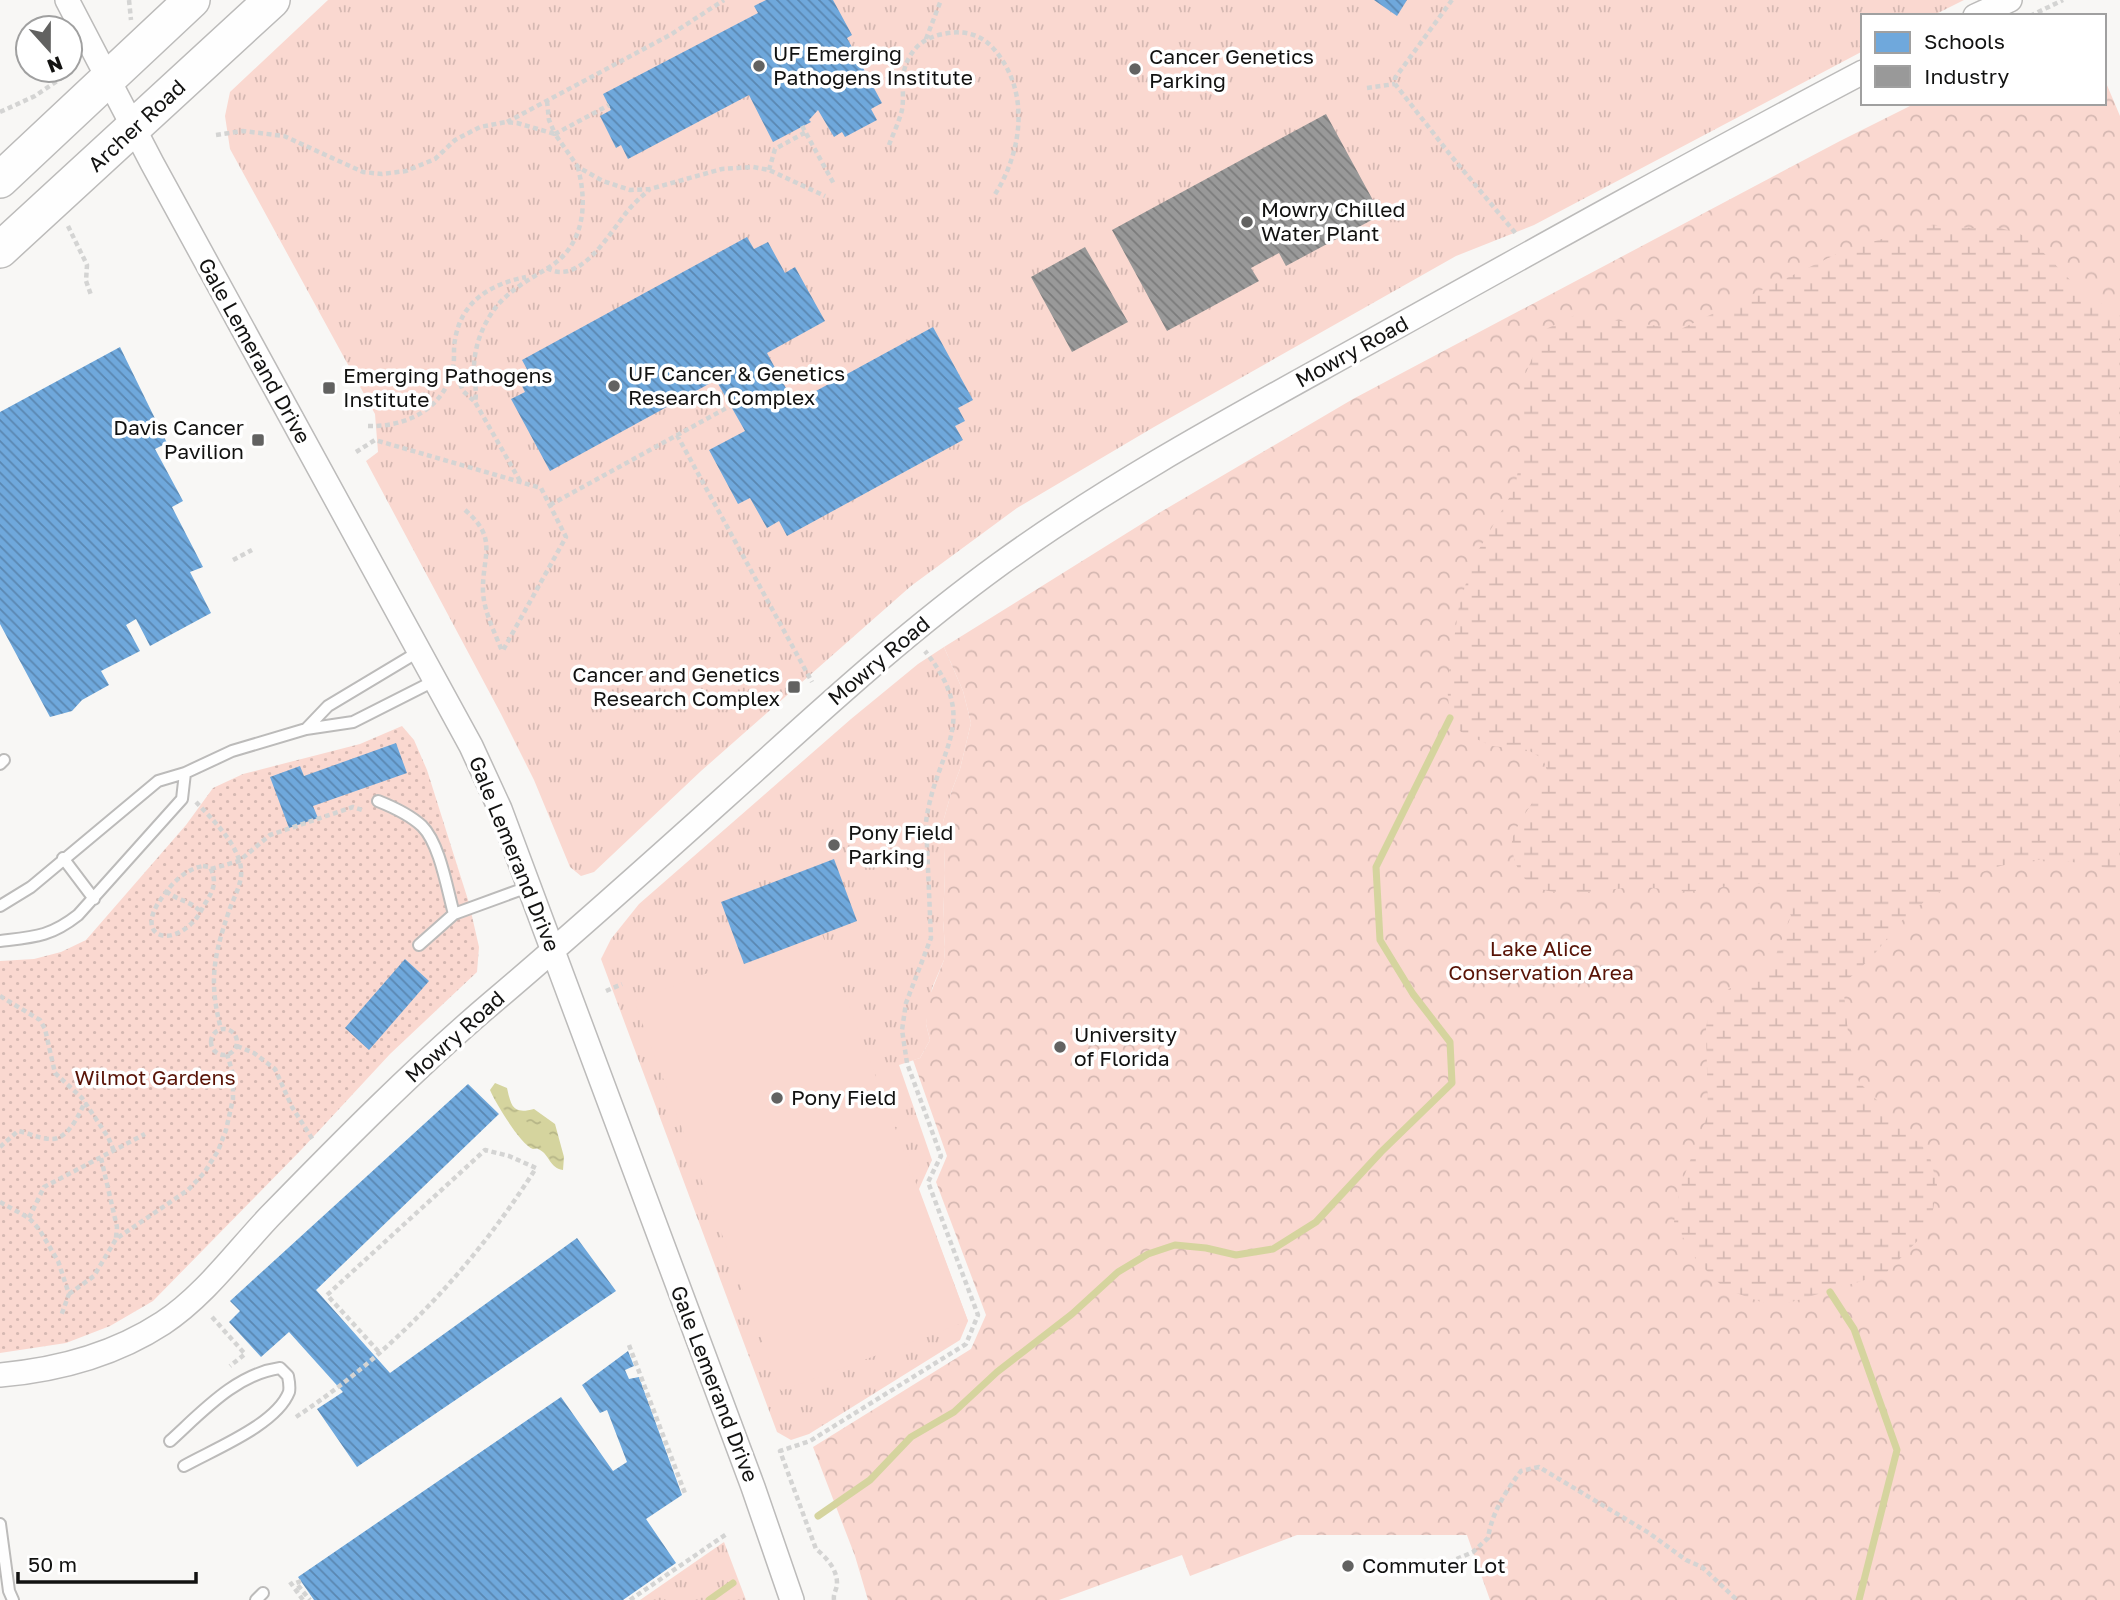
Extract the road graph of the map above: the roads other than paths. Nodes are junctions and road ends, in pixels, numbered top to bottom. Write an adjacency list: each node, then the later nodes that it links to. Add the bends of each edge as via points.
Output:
1 (67, 0): 7 (street, Gale Lemerand Drive)
2 (192, 0): 7 (main road)
3 (272, 0): 8 (main road, Archer Road)
4 (2010, 0): 5 (street)
5 (1979, 14)
6 (1861, 73): 23 (street, Mowry Road, via 1314,373 1127,480 1028,544 843,690)
7 (93, 74): 8 (street, Gale Lemerand Drive); 9 (main road)
8 (134, 129): 10 (main road, Archer Road); 11 (street, Gale Lemerand Drive)
9 (0, 180)
10 (0, 250)
11 (418, 652): 12 (street, Gale Lemerand Drive); 13 (lane, via 328,706)
12 (434, 681): 13 (lane, via 353,722); 17 (street, Gale Lemerand Drive, via 500,809)
13 (306, 729): 14 (lane, via 232,751)
14 (185, 773): 16 (lane, via 158,780); 18 (lane, via 182,799)
15 (378, 801): 20 (lane, via 423,827 439,860)
16 (64, 858): 18 (lane); 19 (lane)
17 (528, 887): 20 (lane); 23 (street, Gale Lemerand Drive)
18 (94, 899): 21 (lane, via 60,929)
19 (0, 906)
20 (454, 914): 22 (lane)
21 (0, 942)
22 (419, 945)
23 (553, 952): 24 (street, Mowry Road, via 427,1060 187,1305 165,1322 98,1355); 29 (street, Gale Lemerand Drive)
24 (0, 1375)
25 (170, 1441): 26 (lane, via 243,1381 263,1370 280,1368 288,1376 290,1390 278,1409)
26 (184, 1466)
27 (0, 1524): 28 (lane)
28 (7, 1596)
29 (792, 1600)

